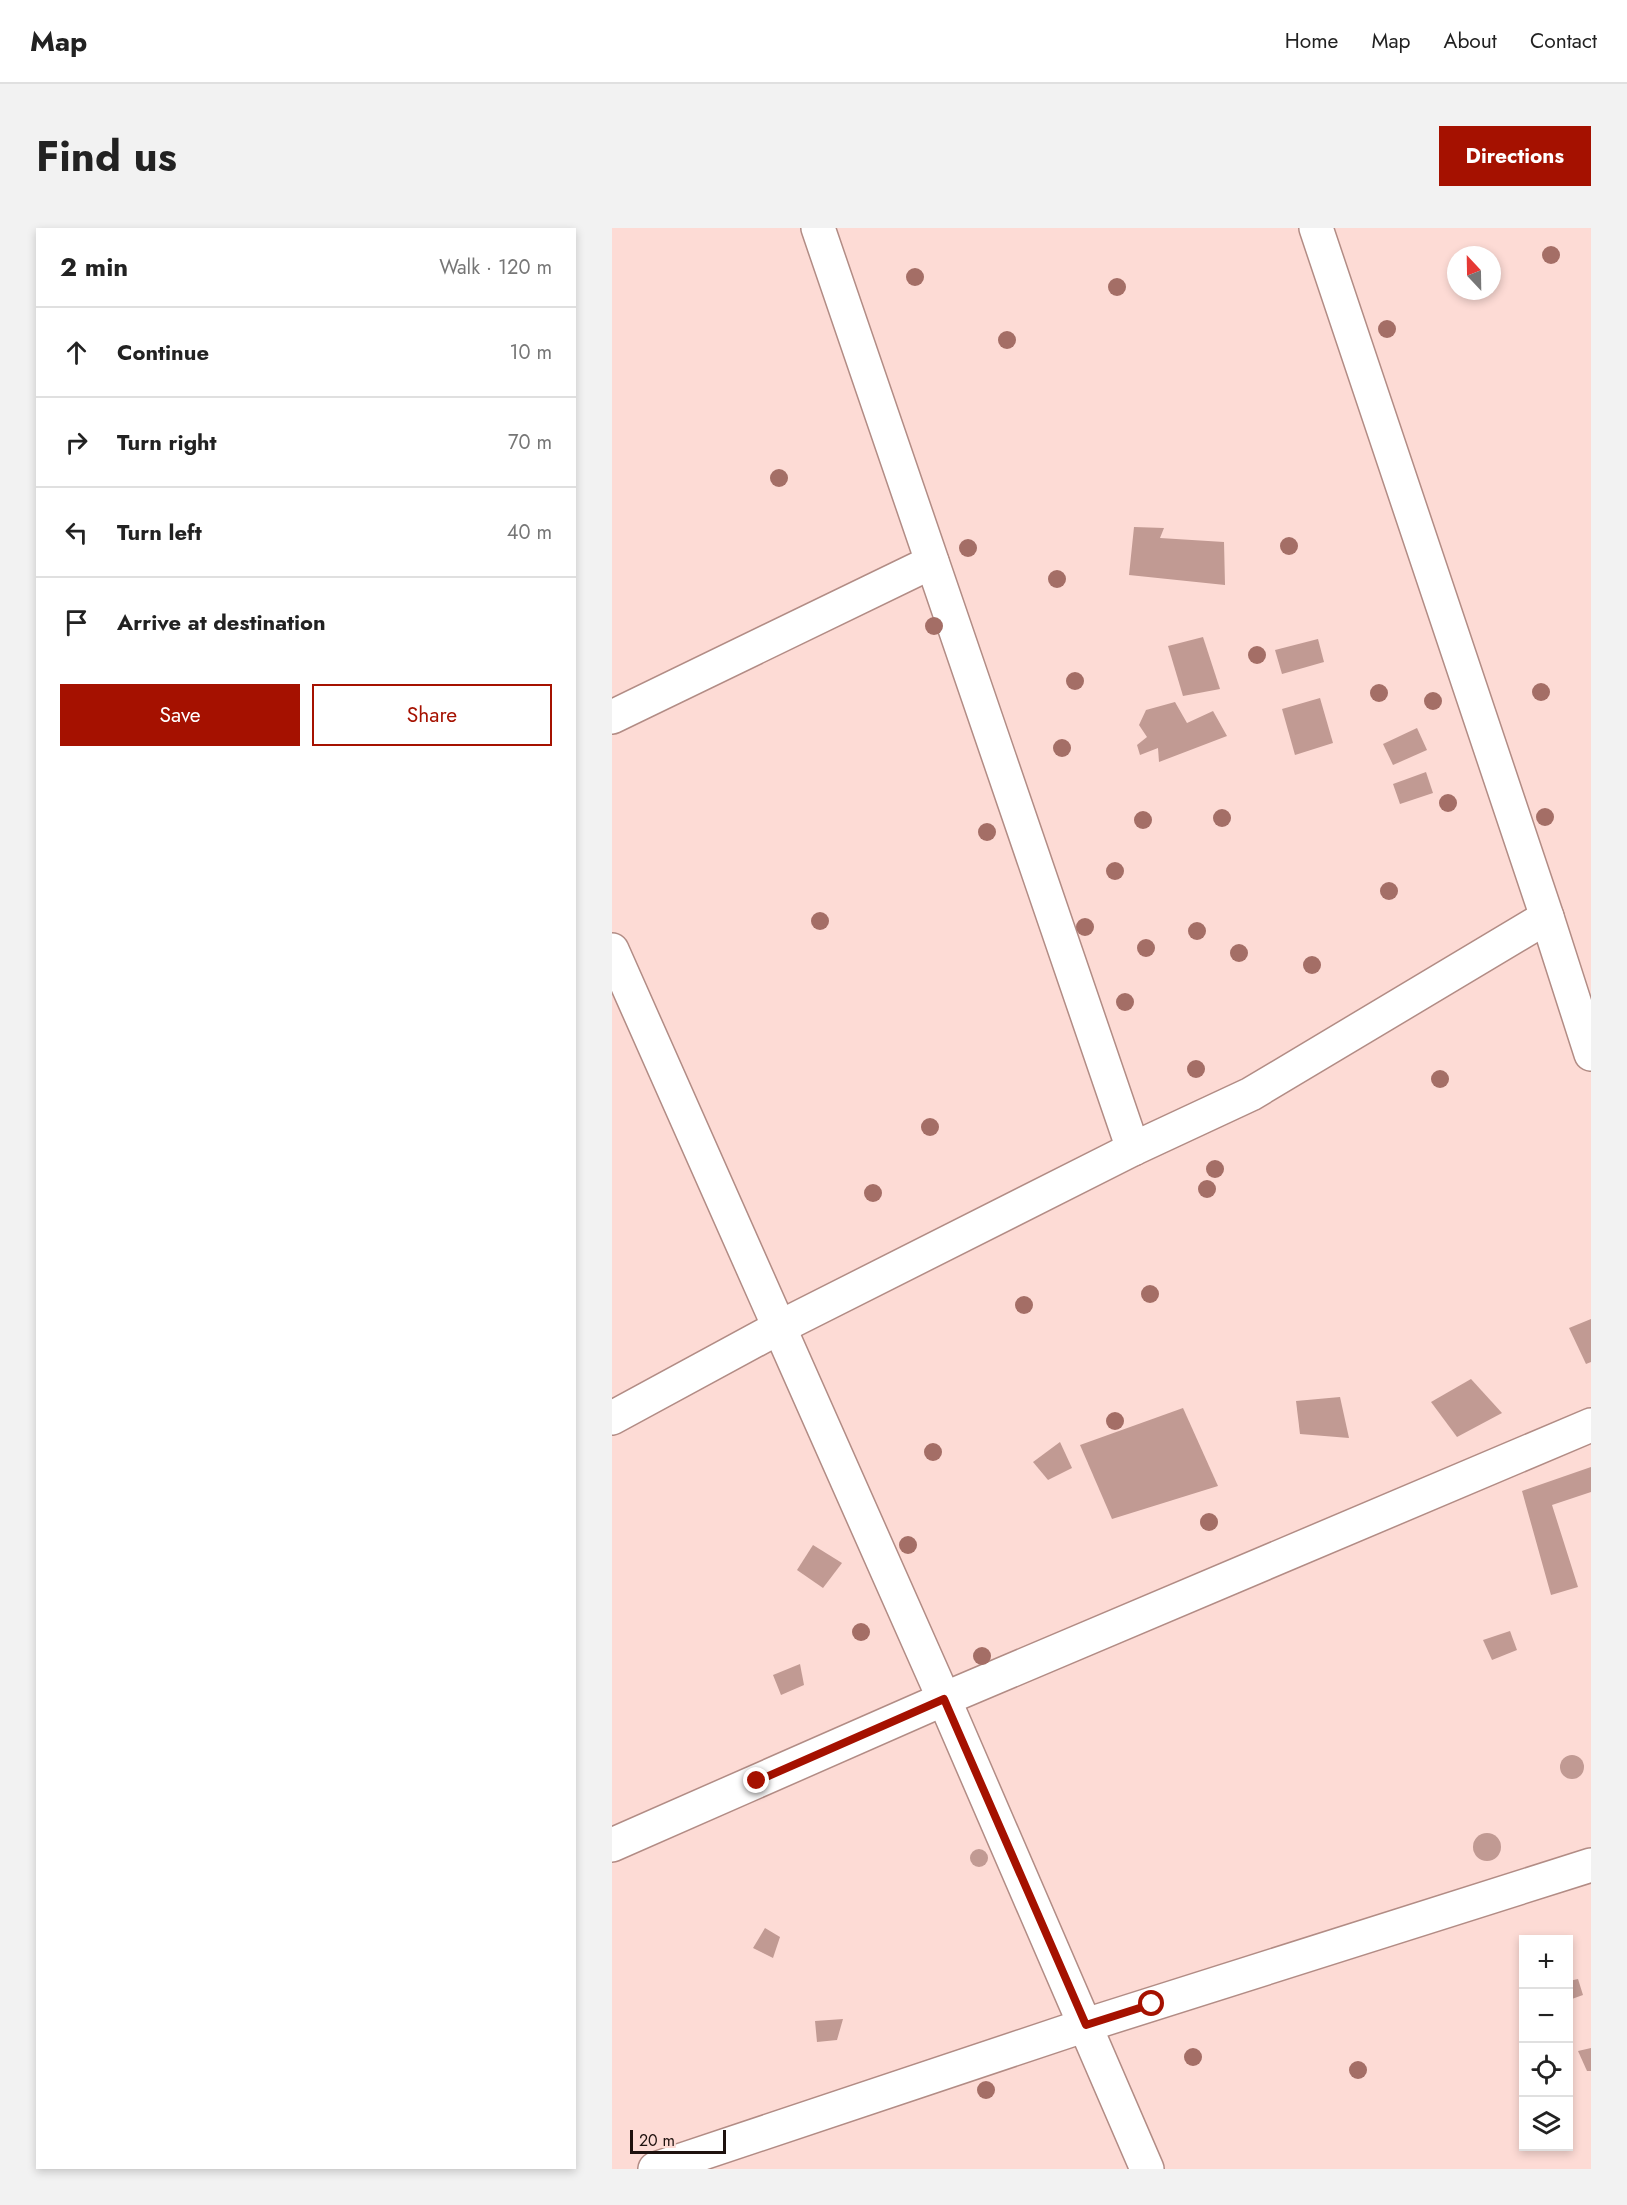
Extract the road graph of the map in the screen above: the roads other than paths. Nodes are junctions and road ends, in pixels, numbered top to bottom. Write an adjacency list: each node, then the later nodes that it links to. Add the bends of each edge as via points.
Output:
1 (818, 228): 3 (street)
2 (1316, 228): 5 (street)
3 (932, 562): 4 (street); 8 (street)
4 (612, 717)
5 (1547, 917): 7 (street); 8 (street, via 1251,1094)
6 (612, 950): 9 (street)
7 (1591, 1054)
8 (1133, 1149): 9 (street)
9 (778, 1328): 10 (street); 12 (street)
10 (612, 1418)
11 (1591, 1425): 12 (street)
12 (944, 1699): 13 (street); 15 (street)
13 (612, 1845)
14 (1591, 1865): 15 (street)
15 (1086, 2025): 16 (street); 17 (street)
16 (655, 2169)
17 (1147, 2169)

